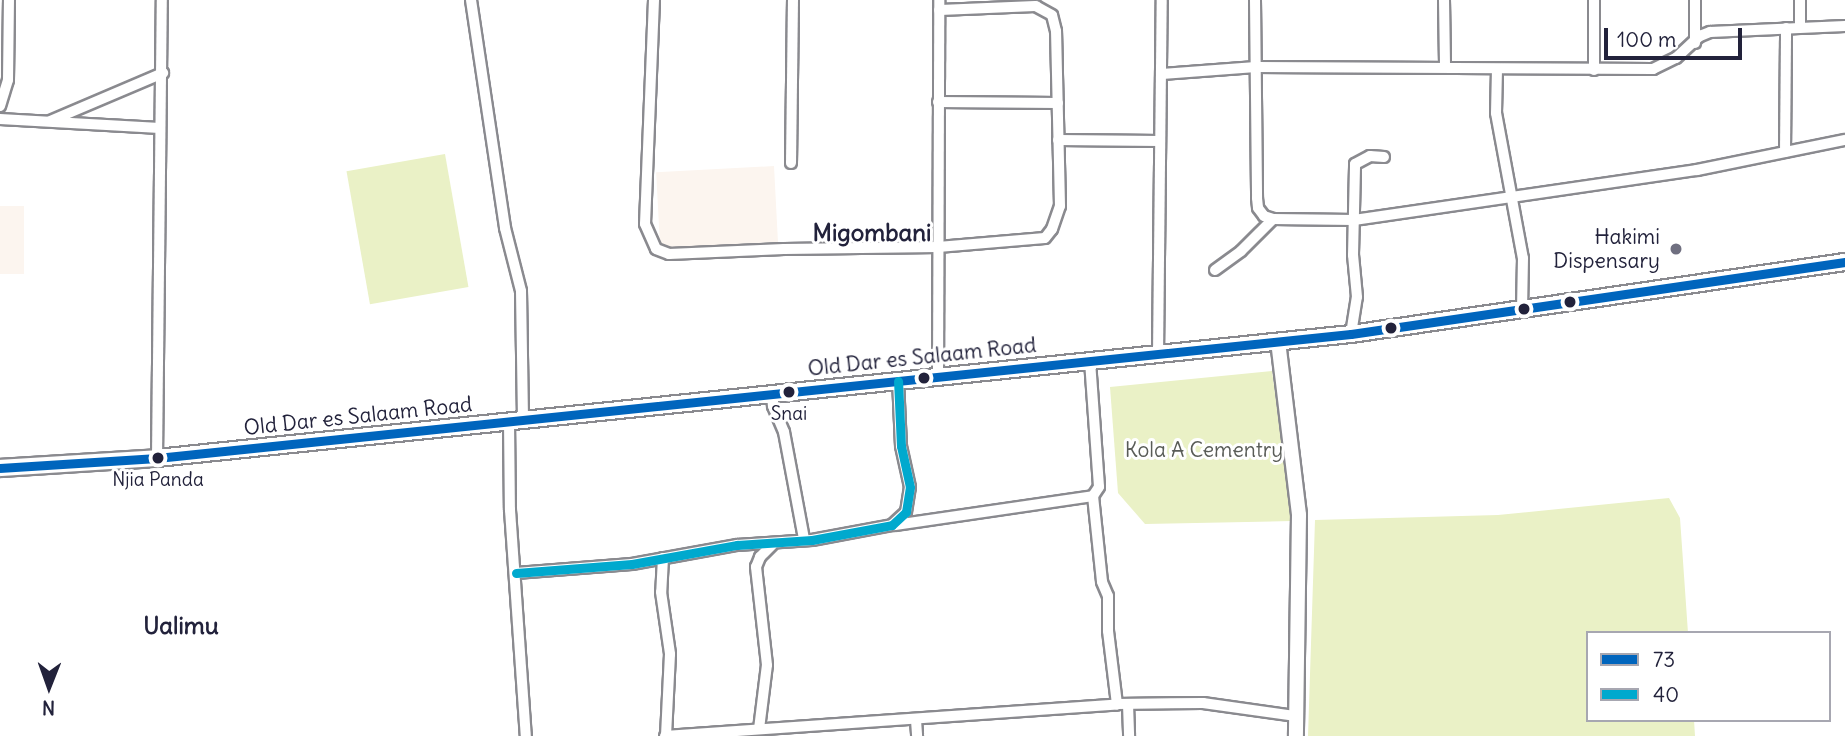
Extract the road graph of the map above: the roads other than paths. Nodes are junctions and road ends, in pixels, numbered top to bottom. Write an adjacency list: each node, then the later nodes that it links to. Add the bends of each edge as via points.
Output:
1 (9, 0): 25 (street, via 8,80)
2 (162, 0): 21 (street)
3 (471, 0): 49 (street, via 505,228 521,291)
4 (654, 0): 38 (street, via 645,224 656,249 669,254)
5 (793, 0): 34 (street)
6 (1162, 0): 22 (street)
7 (1255, 0): 18 (street)
8 (1444, 0): 17 (street)
9 (1594, 0): 20 (street)
10 (1695, 0): 16 (street)
11 (1800, 0): 14 (street)
12 (939, 5): 23 (street); 24 (street, via 1030,6 1052,15)
13 (1845, 26): 14 (street)
14 (1800, 27): 15 (street)
15 (1786, 28): 16 (street, via 1710,32); 32 (street)
16 (1695, 44): 20 (street, via 1653,69)
17 (1445, 66): 18 (street); 19 (street)
18 (1256, 67): 22 (street); 36 (street, via 1258,208)
19 (1497, 69): 20 (street); 35 (street, via 1496,113)
20 (1594, 70)
21 (163, 72): 27 (street); 28 (street)
22 (1162, 74): 31 (street)
23 (938, 102): 24 (street); 38 (street)
24 (1058, 103): 29 (street)
25 (0, 106)
26 (0, 119): 27 (street)
27 (47, 122): 28 (street)
28 (160, 128): 50 (street)
29 (1058, 140): 31 (street); 38 (street, via 1060,206 1045,238)
30 (1845, 140): 32 (street)
31 (1160, 141): 44 (street)
32 (1785, 152): 35 (street, via 1697,170)
33 (1384, 158): 37 (street, via 1370,156 1354,164)
34 (791, 163)
35 (1512, 196): 37 (street); 41 (street, via 1523,258)
36 (1273, 219): 37 (street); 40 (street)
37 (1354, 220): 42 (street, via 1357,297)
38 (937, 247): 46 (street)
39 (1845, 262): 41 (main road, Old Dar es Salaam Road)
40 (1215, 270)
41 (1522, 308): 42 (main road, Old Dar es Salaam Road)
42 (1351, 334): 43 (main road, Old Dar es Salaam Road)
43 (1278, 341): 44 (main road, Old Dar es Salaam Road); 59 (street, via 1299,514)
44 (1158, 354): 45 (main road, Old Dar es Salaam Road)
45 (1090, 360): 46 (main road, Old Dar es Salaam Road); 52 (street, via 1099,487)
46 (938, 376): 47 (main road, Old Dar es Salaam Road)
47 (898, 381): 48 (main road, Old Dar es Salaam Road); 53 (street, via 901,446 910,487 906,512)
48 (772, 393): 49 (main road, Old Dar es Salaam Road); 54 (street)
49 (516, 421): 50 (main road, Old Dar es Salaam Road); 57 (street, via 509,483)
50 (157, 458): 51 (main road, Old Dar es Salaam Road)
51 (0, 468)
52 (1093, 496): 53 (street); 58 (street, via 1102,582 1108,596 1108,631)
53 (892, 525): 54 (street)
54 (804, 539): 55 (street)
55 (772, 545): 56 (street, via 737,545); 61 (street, via 756,567 767,665)
56 (663, 558): 57 (street, via 632,565); 64 (street, via 661,592 670,654)
57 (516, 573): 63 (street)
58 (1123, 704): 59 (street, via 1211,704); 60 (street); 66 (street)
59 (1296, 716): 67 (street)
60 (916, 720): 61 (street); 65 (street)
61 (759, 729): 62 (street)
62 (727, 734): 64 (street)
63 (526, 736)
64 (665, 736)
65 (917, 736)
66 (1129, 736)
67 (1296, 736)

